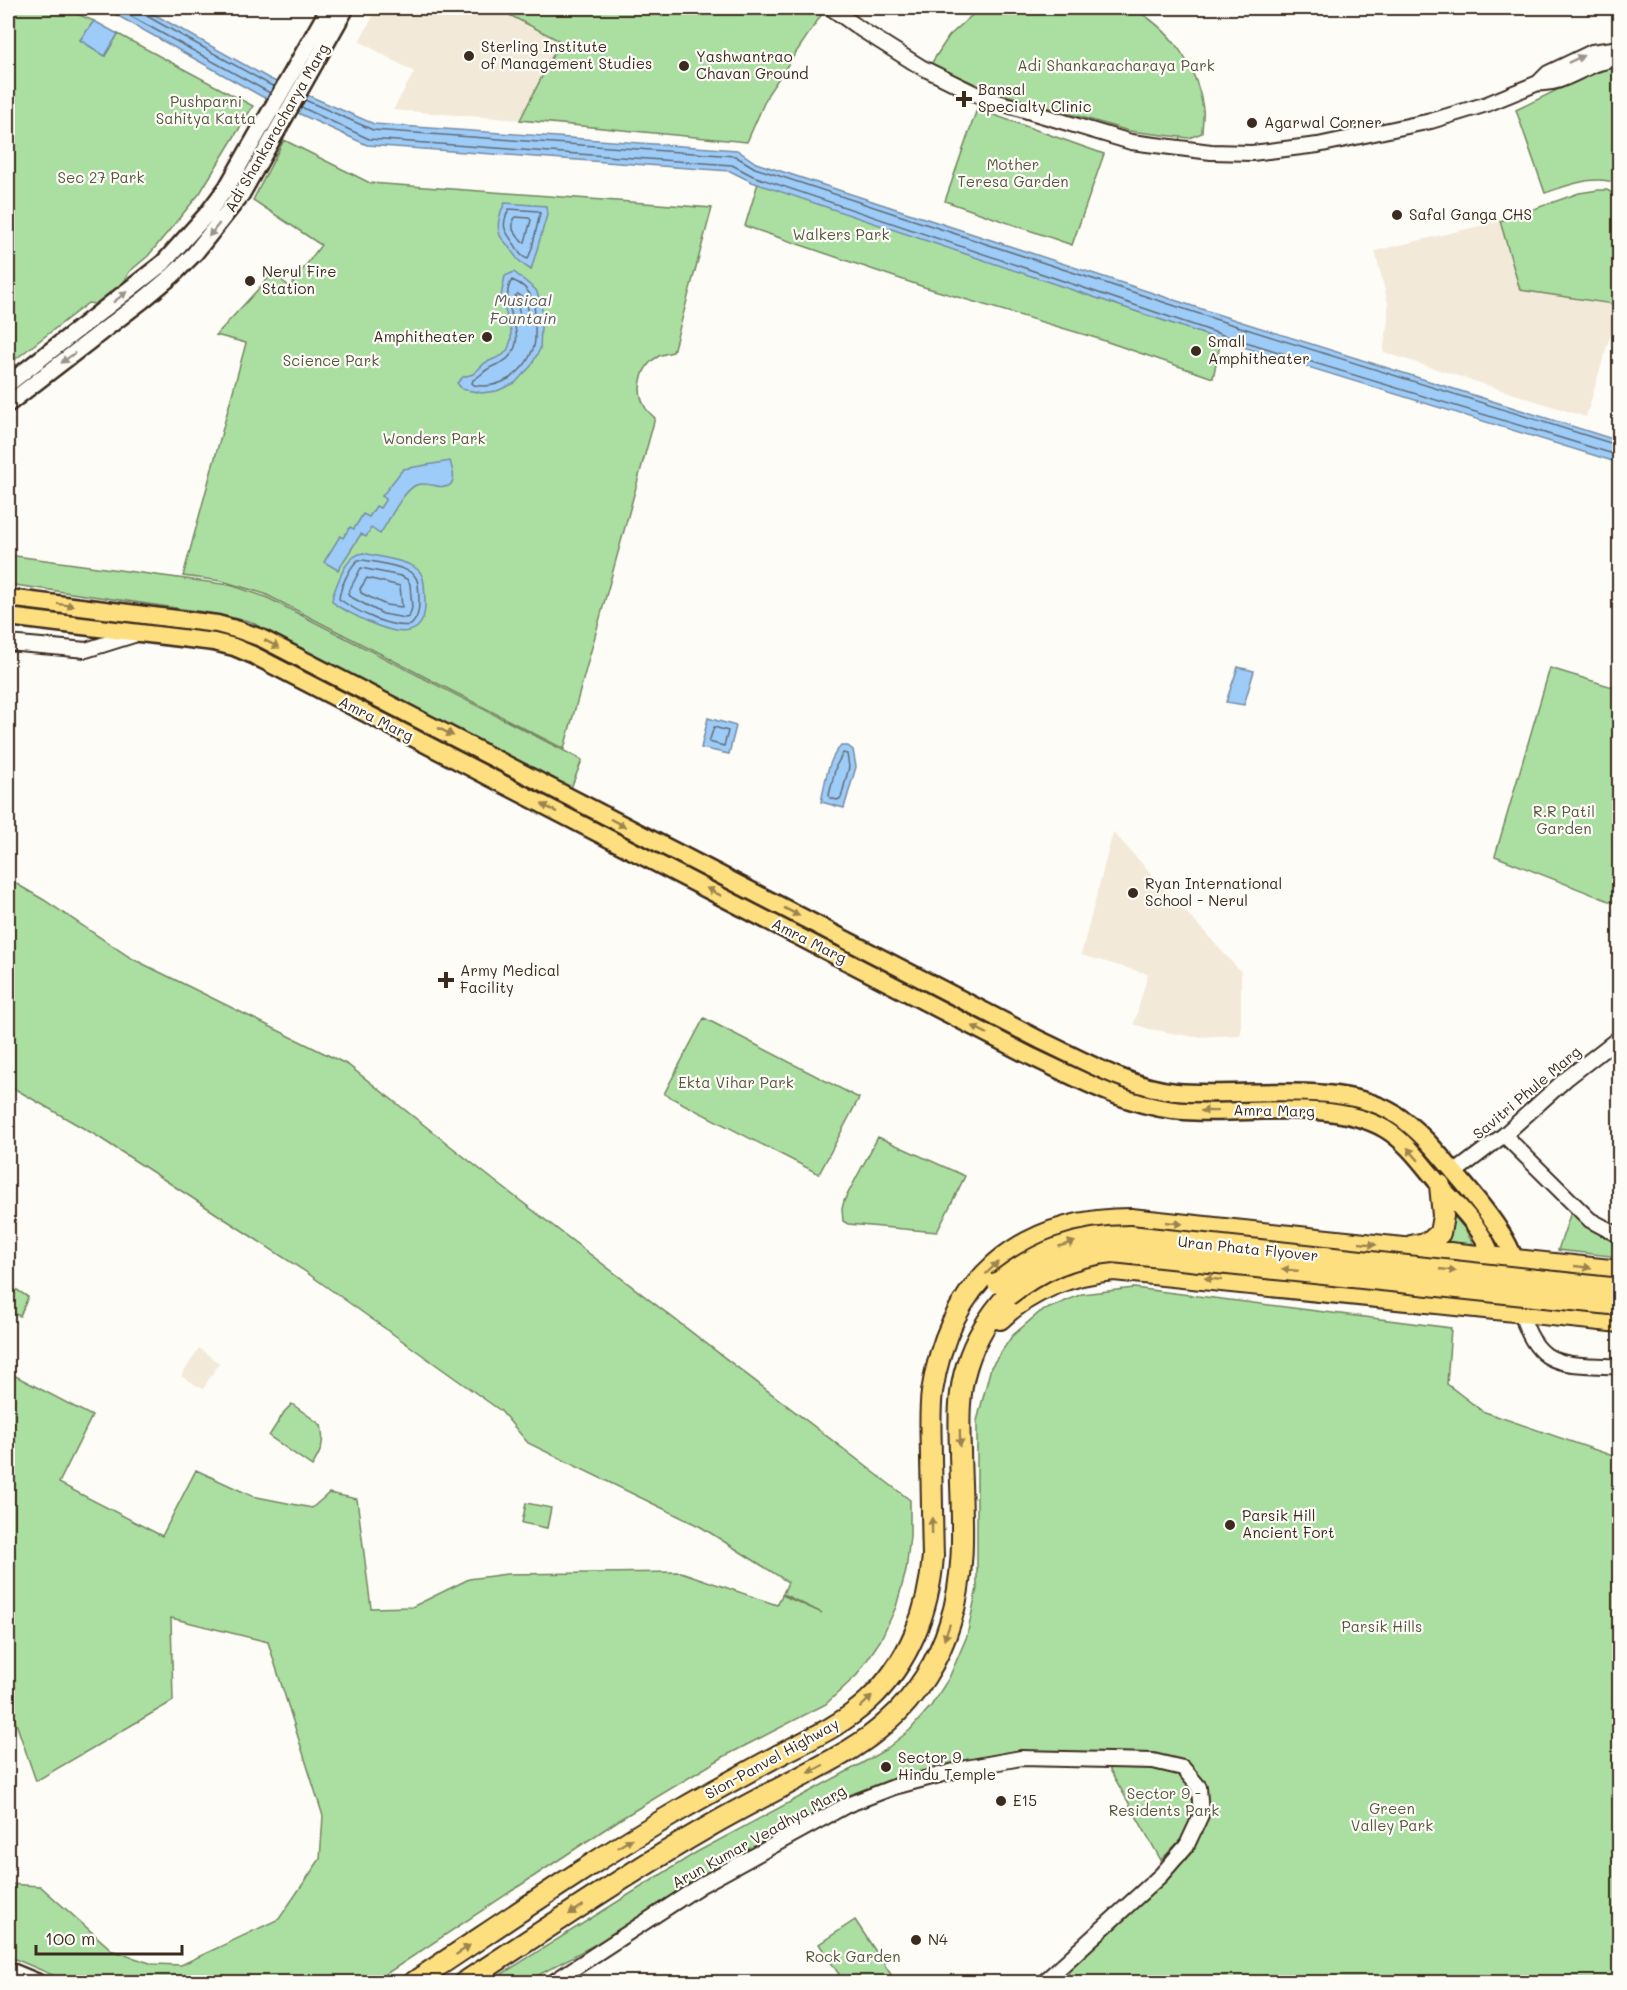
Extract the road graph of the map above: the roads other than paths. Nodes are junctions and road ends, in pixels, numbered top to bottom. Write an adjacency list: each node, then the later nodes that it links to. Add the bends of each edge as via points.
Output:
1 (329, 8): 6 (main road, Adi Shankaracharya Marg)
2 (346, 8): 6 (main road, Adi Shankaracharya Marg)
3 (831, 8): 7 (street, via 921,67 984,98 1131,142 1211,153 1252,153 1368,135 1460,113)
4 (1620, 48): 7 (street, one-way to 4, via 1548,72 1592,52)
5 (1620, 60): 7 (street, via 1596,63 1549,84)
6 (296, 80): 8 (main road, Adi Shankaracharya Marg, one-way to 6, via 134,287 183,243 227,187 273,105); 9 (main road, Adi Shankaracharya Marg, one-way to 9, via 285,117 241,195 195,253 151,294)
7 (1538, 83)
8 (8, 384)
9 (8, 404)
10 (8, 598): 16 (highway, Amra Marg, one-way to 16, via 217,624 261,638 1040,1040 1147,1086 1176,1092 1332,1094 1365,1101 1394,1113 1419,1133)
11 (8, 617): 12 (highway, Amra Marg)
12 (145, 633): 13 (street, via 86,650); 16 (highway, Amra Marg, one-way to 12, via 1385,1129 1359,1118 1329,1112 1173,1110 1116,1096 253,655 214,642)
13 (8, 643)
14 (1620, 1036): 15 (street, Savitri Phule Marg)
15 (1504, 1136): 16 (street, Savitri Phule Marg); 18 (street, via 1590,1220)
16 (1447, 1179): 17 (highway, Amra Marg); 19 (highway, via 1438,1237); 20 (highway, Amra Marg)
17 (1488, 1213): 21 (highway, Amra Marg); 22 (highway, via 1519,1246)
18 (1620, 1236)
19 (1403, 1248): 20 (highway); 32 (highway, one-way to 19, via 954,1318 988,1271 1018,1247 1072,1224 1131,1219)
20 (1493, 1258): 21 (highway); 27 (highway, Amra Marg)
21 (1515, 1260): 22 (highway); 28 (highway, Amra Marg)
22 (1549, 1264): 23 (highway, one-way to 23)
23 (1620, 1271)
24 (1620, 1288): 25 (highway, Uran Phata Flyover, one-way to 24, bridge, via 1027,1262 1042,1253 1077,1241 1112,1236)
25 (1003, 1289): 26 (highway, Uran Phata Flyover, one-way to 25, bridge, via 1113,1252 1064,1261); 32 (highway, Uran Phata Flyover, via 984,1295 960,1324); 33 (highway, Uran Phata Flyover)
26 (1620, 1305)
27 (1500, 1310): 28 (highway); 30 (street); 33 (highway, one-way to 33, via 1128,1270 1099,1271 1056,1283 1016,1306 985,1337)
28 (1521, 1312): 29 (highway); 30 (street)
29 (1620, 1322)
30 (1527, 1332): 31 (street, via 1534,1345 1549,1358)
31 (1620, 1367)
32 (936, 1373): 36 (highway, Sion-Panvel Highway, one-way to 32, via 622,1845 732,1780 837,1725 883,1686 915,1635 931,1576 930,1410)
33 (963, 1380): 37 (highway, Sion-Panvel Highway, one-way to 37, via 959,1412 962,1557 956,1602 931,1667 904,1705 852,1750 746,1805 648,1863)
34 (8, 1970): 35 (main road)
35 (37, 1983)
36 (414, 1983)
37 (465, 1983)
38 (553, 1983): 39 (street, Arun Kumar Veadhya Marg, via 703,1884 847,1804 894,1787 1021,1758 1153,1761 1183,1768 1199,1787 1201,1812 1187,1845 1161,1875)
39 (1044, 1983)

